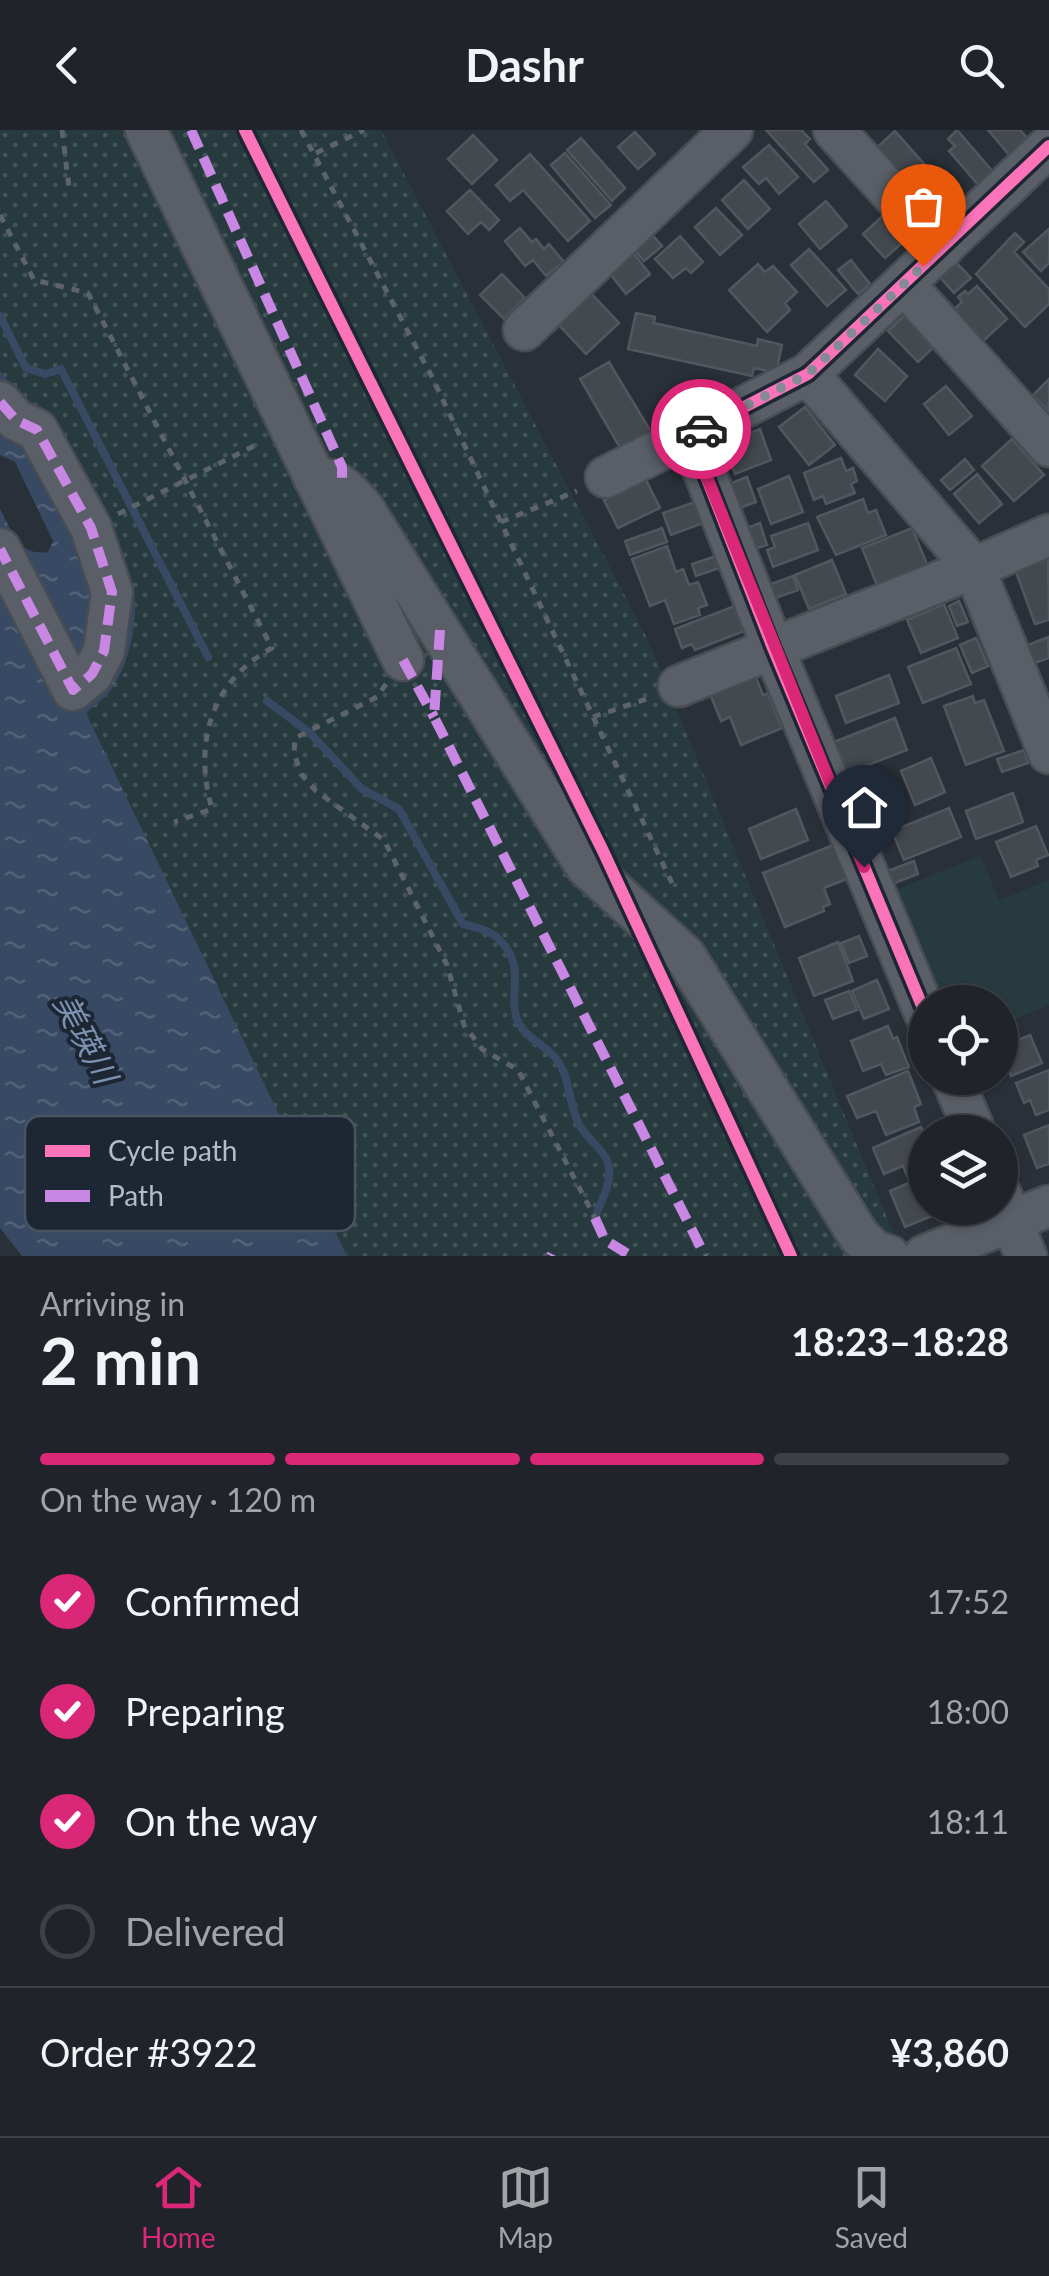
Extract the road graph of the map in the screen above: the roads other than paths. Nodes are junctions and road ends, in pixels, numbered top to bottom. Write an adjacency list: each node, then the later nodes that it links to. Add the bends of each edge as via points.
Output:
1 (146, 130): 13 (street)
2 (732, 130): 7 (street)
3 (834, 130): 5 (street)
4 (1042, 165): 5 (street)
5 (942, 249): 6 (street)
6 (904, 284): 8 (street); 11 (street)
7 (524, 330)
8 (808, 374): 10 (street); 16 (street)
9 (0, 402): 15 (street, via 37,430 91,528 112,592 104,651 92,674 72,690)
10 (690, 435): 12 (street); 17 (street)
11 (1049, 446)
12 (606, 477)
13 (314, 478): 18 (street); 25 (street, via 342,485 363,508 586,866 685,956 859,1236)
14 (1049, 535): 16 (street)
15 (0, 549)
16 (974, 568): 17 (street); 20 (street)
17 (773, 648): 19 (street); 21 (street)
18 (403, 660)
19 (665, 692)
20 (1049, 754)
21 (913, 985)
22 (1049, 1206): 23 (street)
23 (1018, 1222)
24 (1010, 1225): 26 (street)
25 (888, 1256)
26 (924, 1256)

